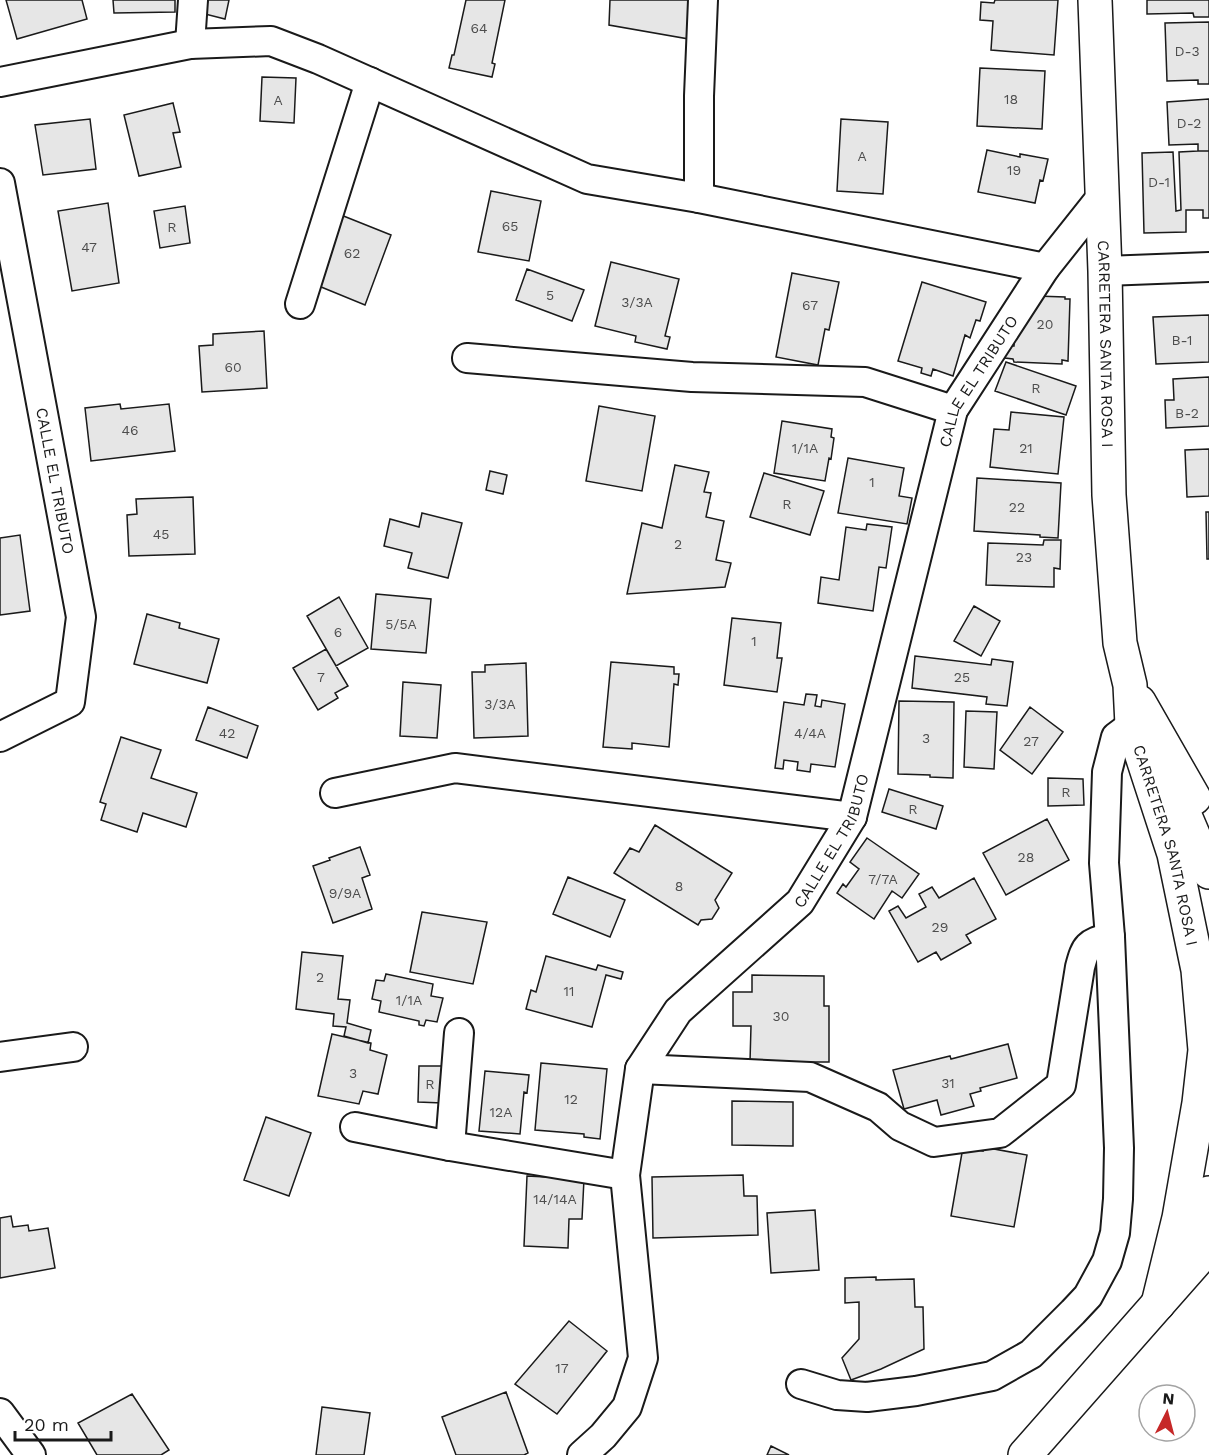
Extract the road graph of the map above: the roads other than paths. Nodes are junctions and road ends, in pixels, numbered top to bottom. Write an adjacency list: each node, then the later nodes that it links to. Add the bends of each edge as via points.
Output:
1 (193, 0): 4 (street)
2 (703, 0): 9 (street)
3 (1095, 0): 8 (street, CARRETERA SANTA ROSA I)
4 (190, 44): 5 (street); 6 (street, via 271,41)
5 (0, 82)
6 (370, 82): 9 (street, via 587,179); 13 (street)
7 (0, 183): 18 (street, CALLE EL TRIBUTO, via 81,617 70,702)
8 (1102, 195): 11 (street, CALLE EL TRIBUTO); 12 (street, CARRETERA SANTA ROSA I)
9 (699, 198): 11 (street)
10 (1209, 267): 12 (street)
11 (1045, 268): 15 (street, CALLE EL TRIBUTO)
12 (1105, 271): 16 (street, CARRETERA SANTA ROSA I, via 1109,495 1120,643)
13 (300, 304)
14 (467, 358): 15 (street, via 692,377 865,382)
15 (952, 410): 21 (street, CALLE EL TRIBUTO)
16 (1130, 685): 17 (street, CARRETERA SANTA ROSA I); 19 (street); 22 (street, CARRETERA SANTA ROSA I); 23 (street, CARRETERA SANTA ROSA I)
17 (1132, 725): 24 (street, via 1116,736 1107,772 1104,863); 35 (street, CARRETERA SANTA ROSA I, via 1174,854 1198,970 1205,1050 1179,1218)
18 (0, 737)
19 (1209, 790)
20 (335, 793): 21 (street, via 455,768)
21 (852, 817): 28 (street, CALLE EL TRIBUTO, via 800,902 678,1011)
22 (1209, 824)
23 (1209, 872)
24 (1110, 937): 28 (street, via 1091,944 1083,954 1061,1085 1000,1133 934,1142 900,1126 878,1107 810,1077); 36 (street, via 1118,1199 1107,1261 1088,1296 1031,1354 992,1376 867,1397 837,1395)
25 (459, 1033): 30 (street)
26 (73, 1047): 27 (street)
27 (0, 1057)
28 (640, 1069): 31 (street, CALLE EL TRIBUTO)
29 (355, 1127): 30 (street)
30 (450, 1146): 31 (street)
31 (625, 1175): 39 (street, CALLE EL TRIBUTO, via 643,1358 627,1407)
32 (1209, 1193): 35 (street)
33 (1209, 1246): 35 (street)
34 (1209, 1271): 35 (street)
35 (1158, 1304): 40 (street, CARRETERA SANTA ROSA I)
36 (801, 1384)
37 (0, 1413): 38 (street)
38 (31, 1455)
39 (582, 1455)
40 (1025, 1455)

